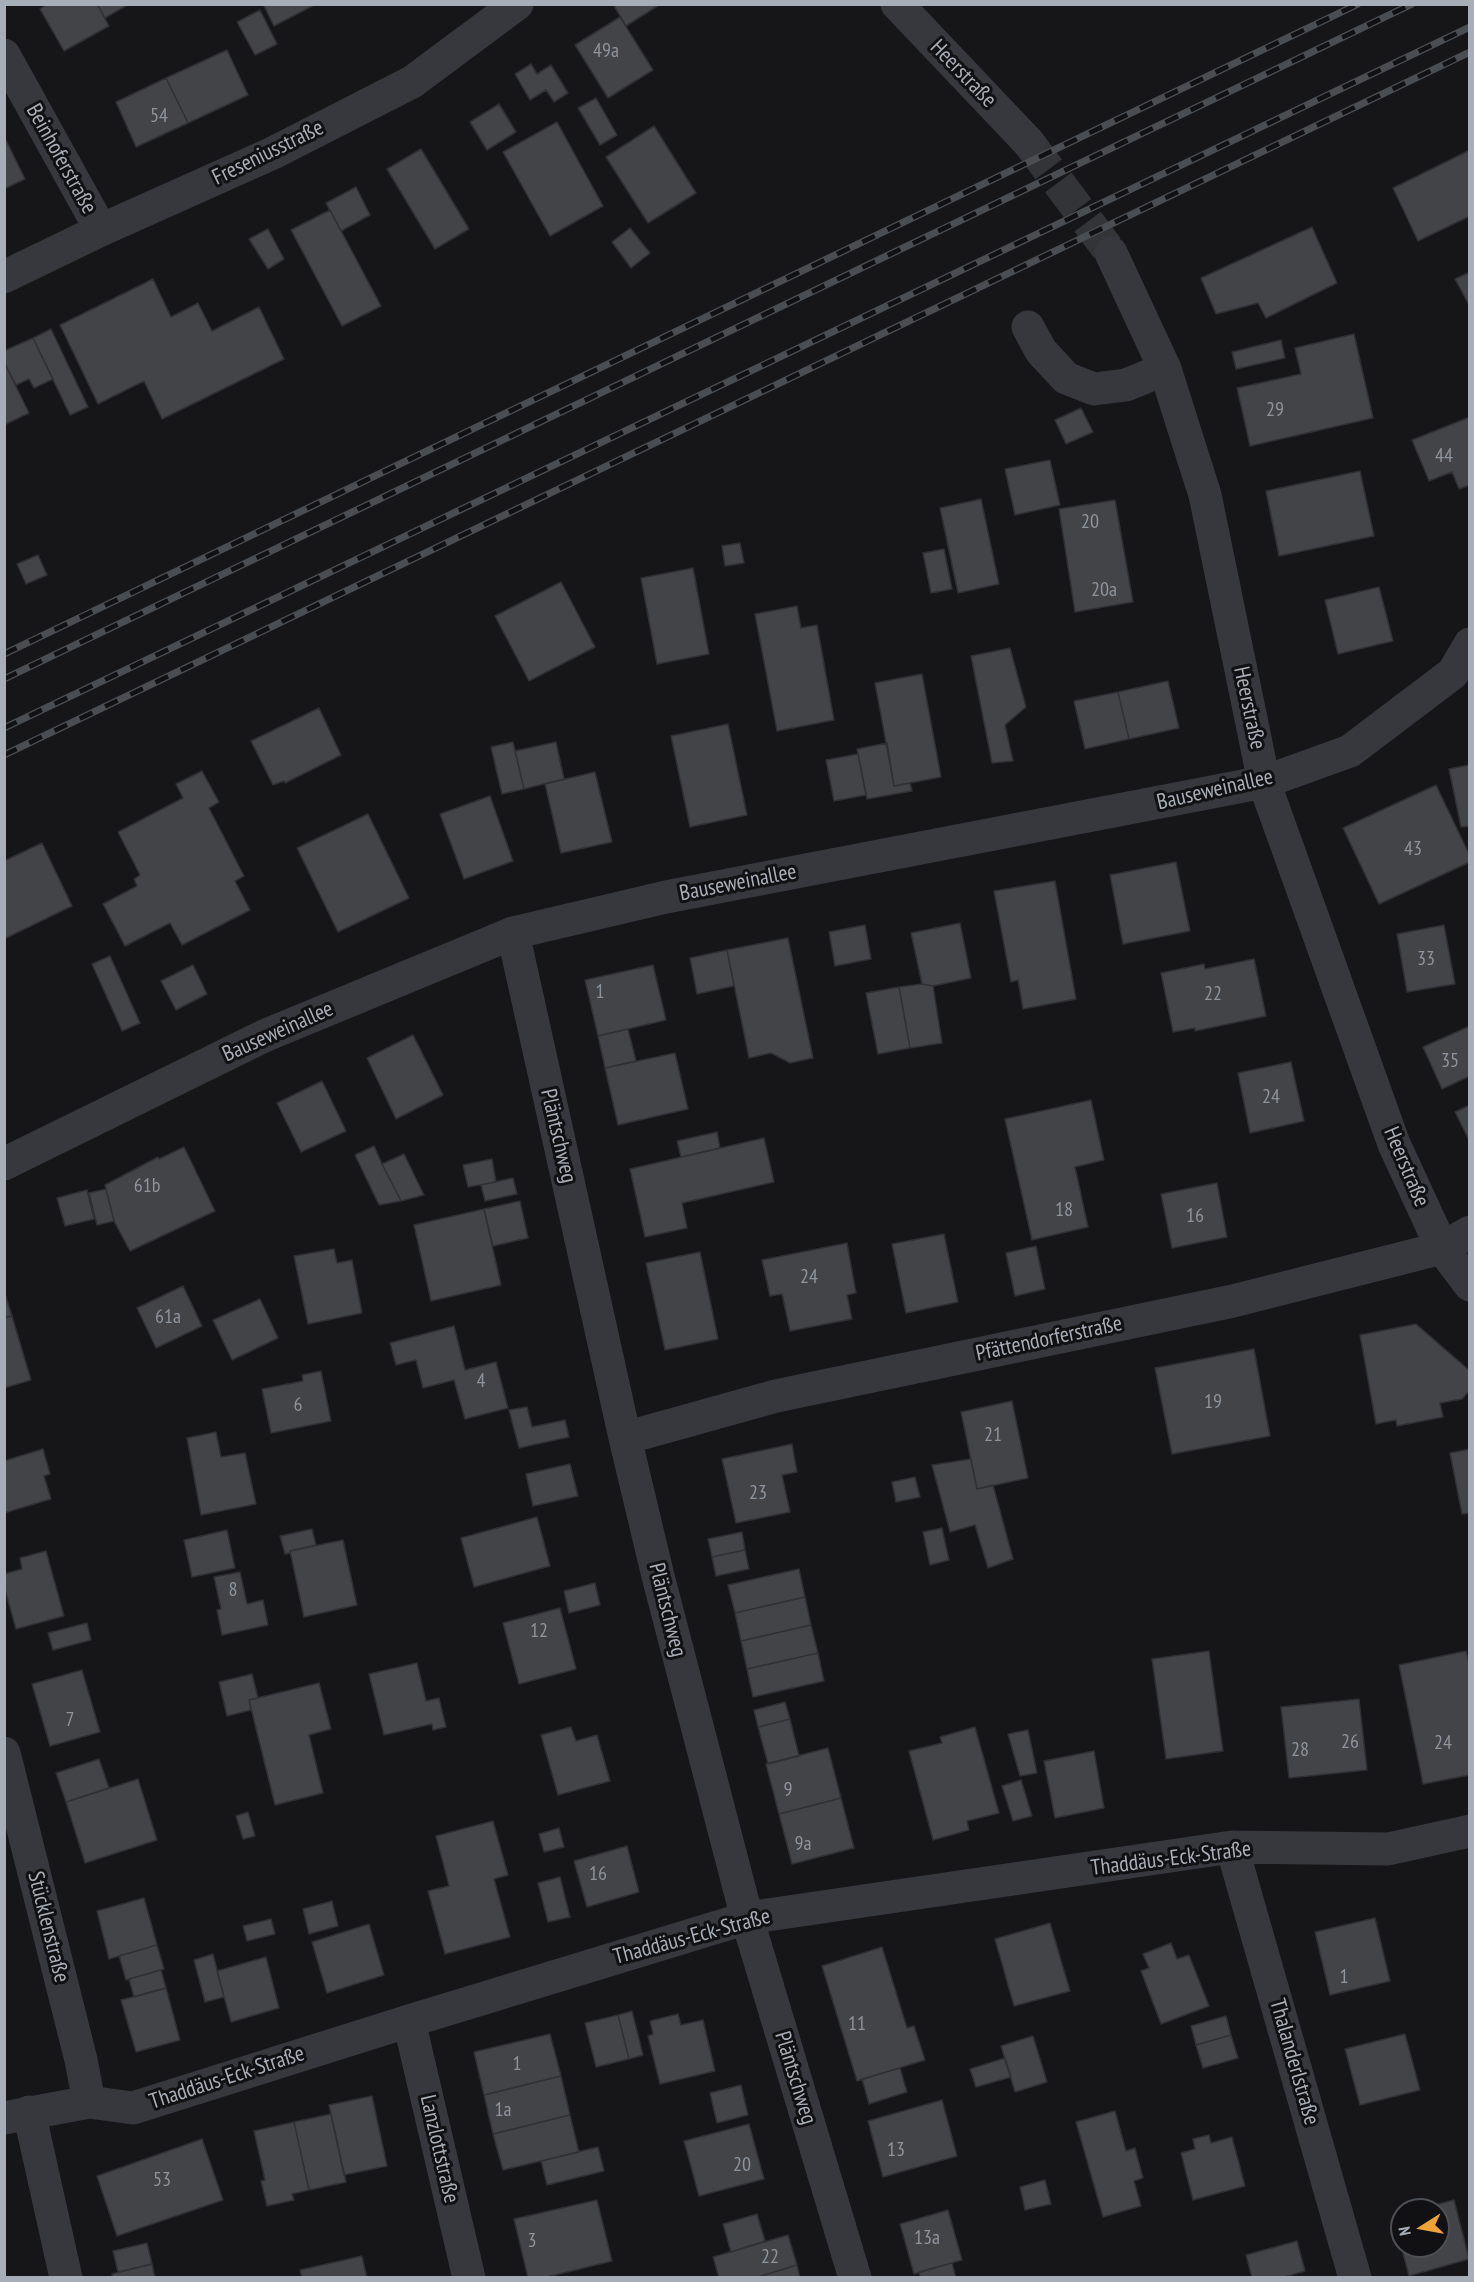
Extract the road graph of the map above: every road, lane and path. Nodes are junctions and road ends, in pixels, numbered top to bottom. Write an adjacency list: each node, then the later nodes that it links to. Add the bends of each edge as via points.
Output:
1 (517, 4): 5 (street, Freseniusstraße, via 412,82 273,153)
2 (897, 4): 4 (street, Heerstraße)
3 (4, 55): 5 (street, Beinhoferstraße)
4 (1029, 143)
5 (101, 230): 7 (street, Freseniusstraße)
6 (1111, 253): 9 (street, Heerstraße)
7 (4, 277)
8 (1028, 327): 9 (street, via 1041,351 1066,378 1094,389 1126,385)
9 (1166, 369): 11 (street, Heerstraße, via 1205,495)
10 (1470, 644): 11 (street, Bauseweinallee, via 1453,673 1350,751)
11 (1264, 782): 12 (street, Bauseweinallee, via 666,897); 15 (street, Heerstraße, via 1394,1144)
12 (513, 933): 13 (street, Bauseweinallee, via 264,1036); 17 (street, Pläntschweg)
13 (4, 1164)
14 (1470, 1232): 15 (street, Pfättendorferstraße)
15 (1442, 1248): 16 (street, Heerstraße); 17 (street, Pfättendorferstraße, via 1233,1301 776,1396)
16 (1470, 1286)
17 (625, 1438): 21 (street, Pläntschweg)
18 (4, 1753): 23 (street, Stücklenstraße)
19 (1470, 1831): 20 (street, Thaddäus-Eck-Straße, via 1388,1849)
20 (1232, 1847): 21 (street, Thaddäus-Eck-Straße); 28 (street, Thalanderlstraße)
21 (747, 1918): 22 (street, Thaddäus-Eck-Straße); 27 (street, Pläntschweg)
22 (409, 2021): 23 (street, Thaddäus-Eck-Straße, via 133,2108); 26 (street, Lanzlottstraße)
23 (89, 2102): 24 (street, Thaddäus-Eck-Straße)
24 (17, 2115): 25 (street)
25 (66, 2277)
26 (469, 2277)
27 (855, 2277)
28 (1355, 2277)

